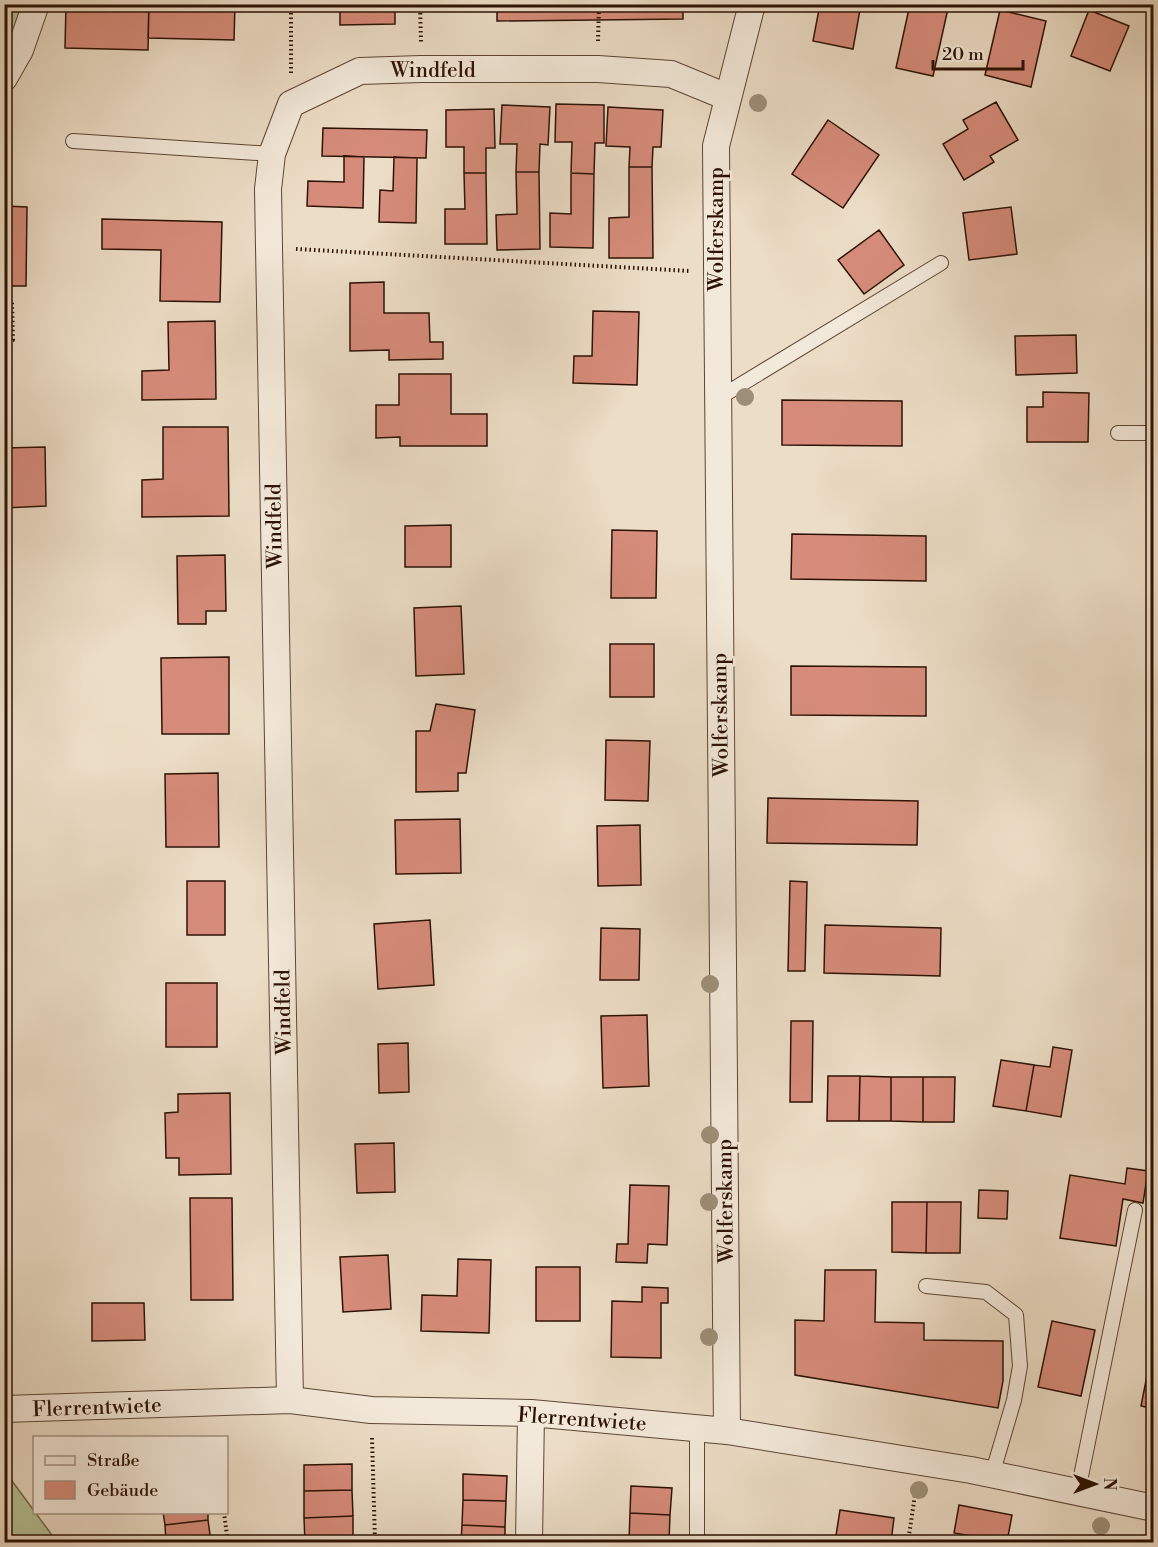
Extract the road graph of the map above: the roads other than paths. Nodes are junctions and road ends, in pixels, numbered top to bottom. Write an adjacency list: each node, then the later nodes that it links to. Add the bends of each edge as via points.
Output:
1 (36, 4): 3 (street, via 20,50)
2 (752, 4): 4 (street, Wolferskamp)
3 (4, 78)
4 (727, 97): 6 (street, Windfeld, via 671,74 598,69 360,70 291,104); 8 (street, Wolferskamp, via 716,146)
5 (73, 141): 6 (lane)
6 (272, 154): 13 (street, Windfeld, via 268,247)
7 (941, 263): 8 (lane)
8 (716, 399): 17 (street, Wolferskamp)
9 (1154, 433): 10 (lane)
10 (1118, 434)
11 (1135, 1210): 19 (lane)
12 (926, 1286): 18 (lane, via 986,1292 1016,1315 1020,1366)
13 (290, 1400): 14 (street, Flerrentwiete); 15 (street, Flerrentwiete, via 372,1410)
14 (4, 1410)
15 (531, 1413): 16 (street, Flerrentwiete); 21 (street)
16 (697, 1428): 17 (street, Flerrentwiete); 22 (lane)
17 (727, 1431): 18 (street, Flerrentwiete)
18 (992, 1475): 19 (street, Flerrentwiete)
19 (1078, 1491): 20 (street, Flerrentwiete)
20 (1154, 1508)
21 (530, 1542)
22 (697, 1542)

